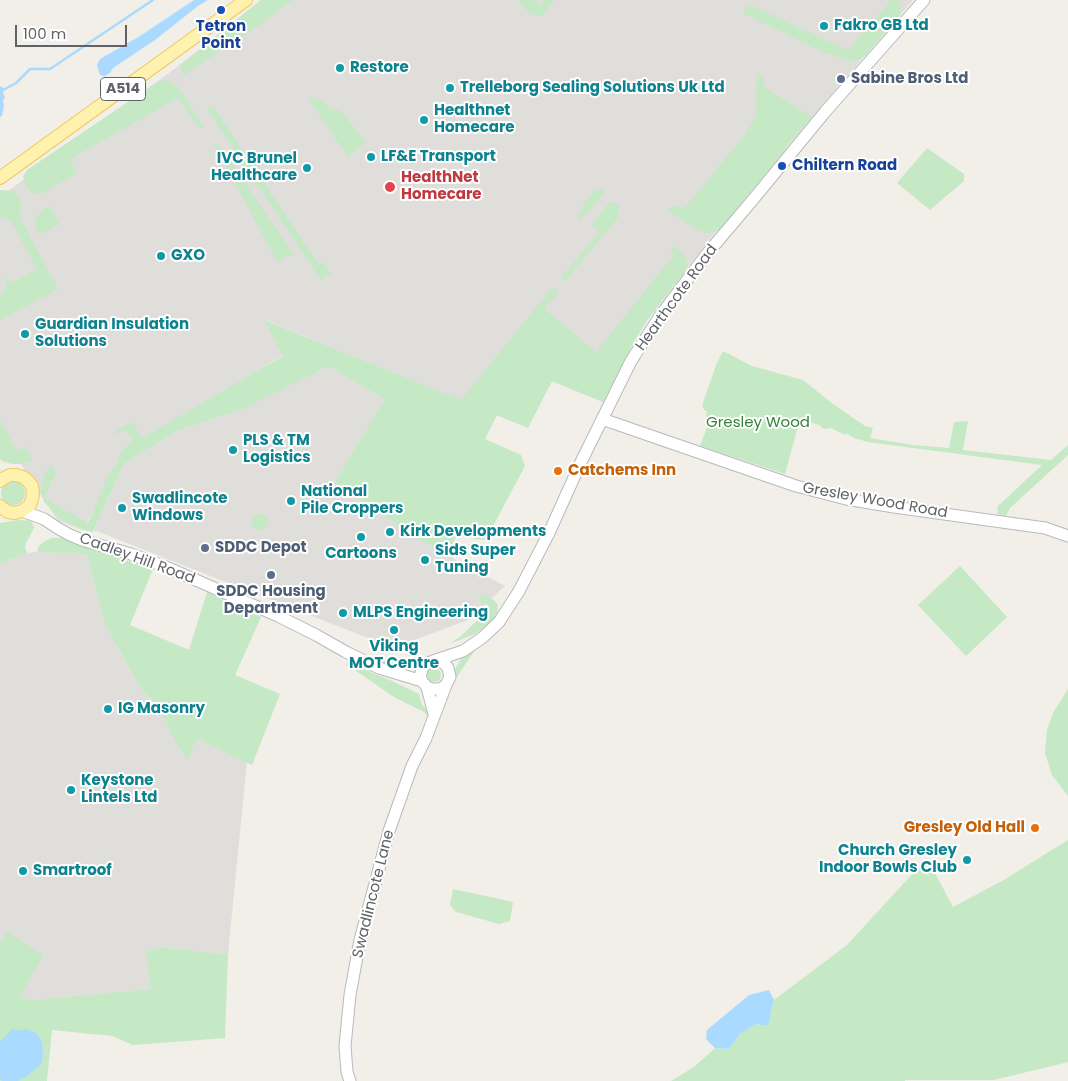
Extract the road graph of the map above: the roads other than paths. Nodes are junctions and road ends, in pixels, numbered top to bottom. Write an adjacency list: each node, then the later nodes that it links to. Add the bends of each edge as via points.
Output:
1 (246, 0): 3 (main road, A514)
2 (924, 0): 4 (street, Hearthcote Road, via 706,255 645,337)
3 (0, 178)
4 (602, 419): 10 (street, Gresley Wood Road, via 796,486 894,507 1045,528); 11 (street, Hearthcote Road, via 518,591 491,630)
5 (3, 476): 6 (main road, via 23,477 32,486)
6 (32, 499): 8 (main road); 9 (street, Cadley Hill Road)
7 (3, 511): 8 (main road)
8 (22, 511): 9 (street, Cadley Hill Road)
9 (44, 519): 13 (street, Cadley Hill Road, via 70,535 158,564 254,606)
10 (1068, 536)
11 (463, 651): 12 (street, Hearthcote Road); 14 (street, Hearthcote Road)
12 (429, 663): 13 (street); 14 (street, via 439,661); 15 (street, via 420,676)
13 (395, 673): 15 (street, Cadley Hill Road)
14 (450, 673): 16 (street)
15 (424, 684): 16 (street, via 432,690); 17 (street)
16 (446, 686): 17 (street, Swadlincote Lane)
17 (434, 714): 18 (street, Swadlincote Lane, via 389,831 360,940 345,1046)
18 (350, 1081)

